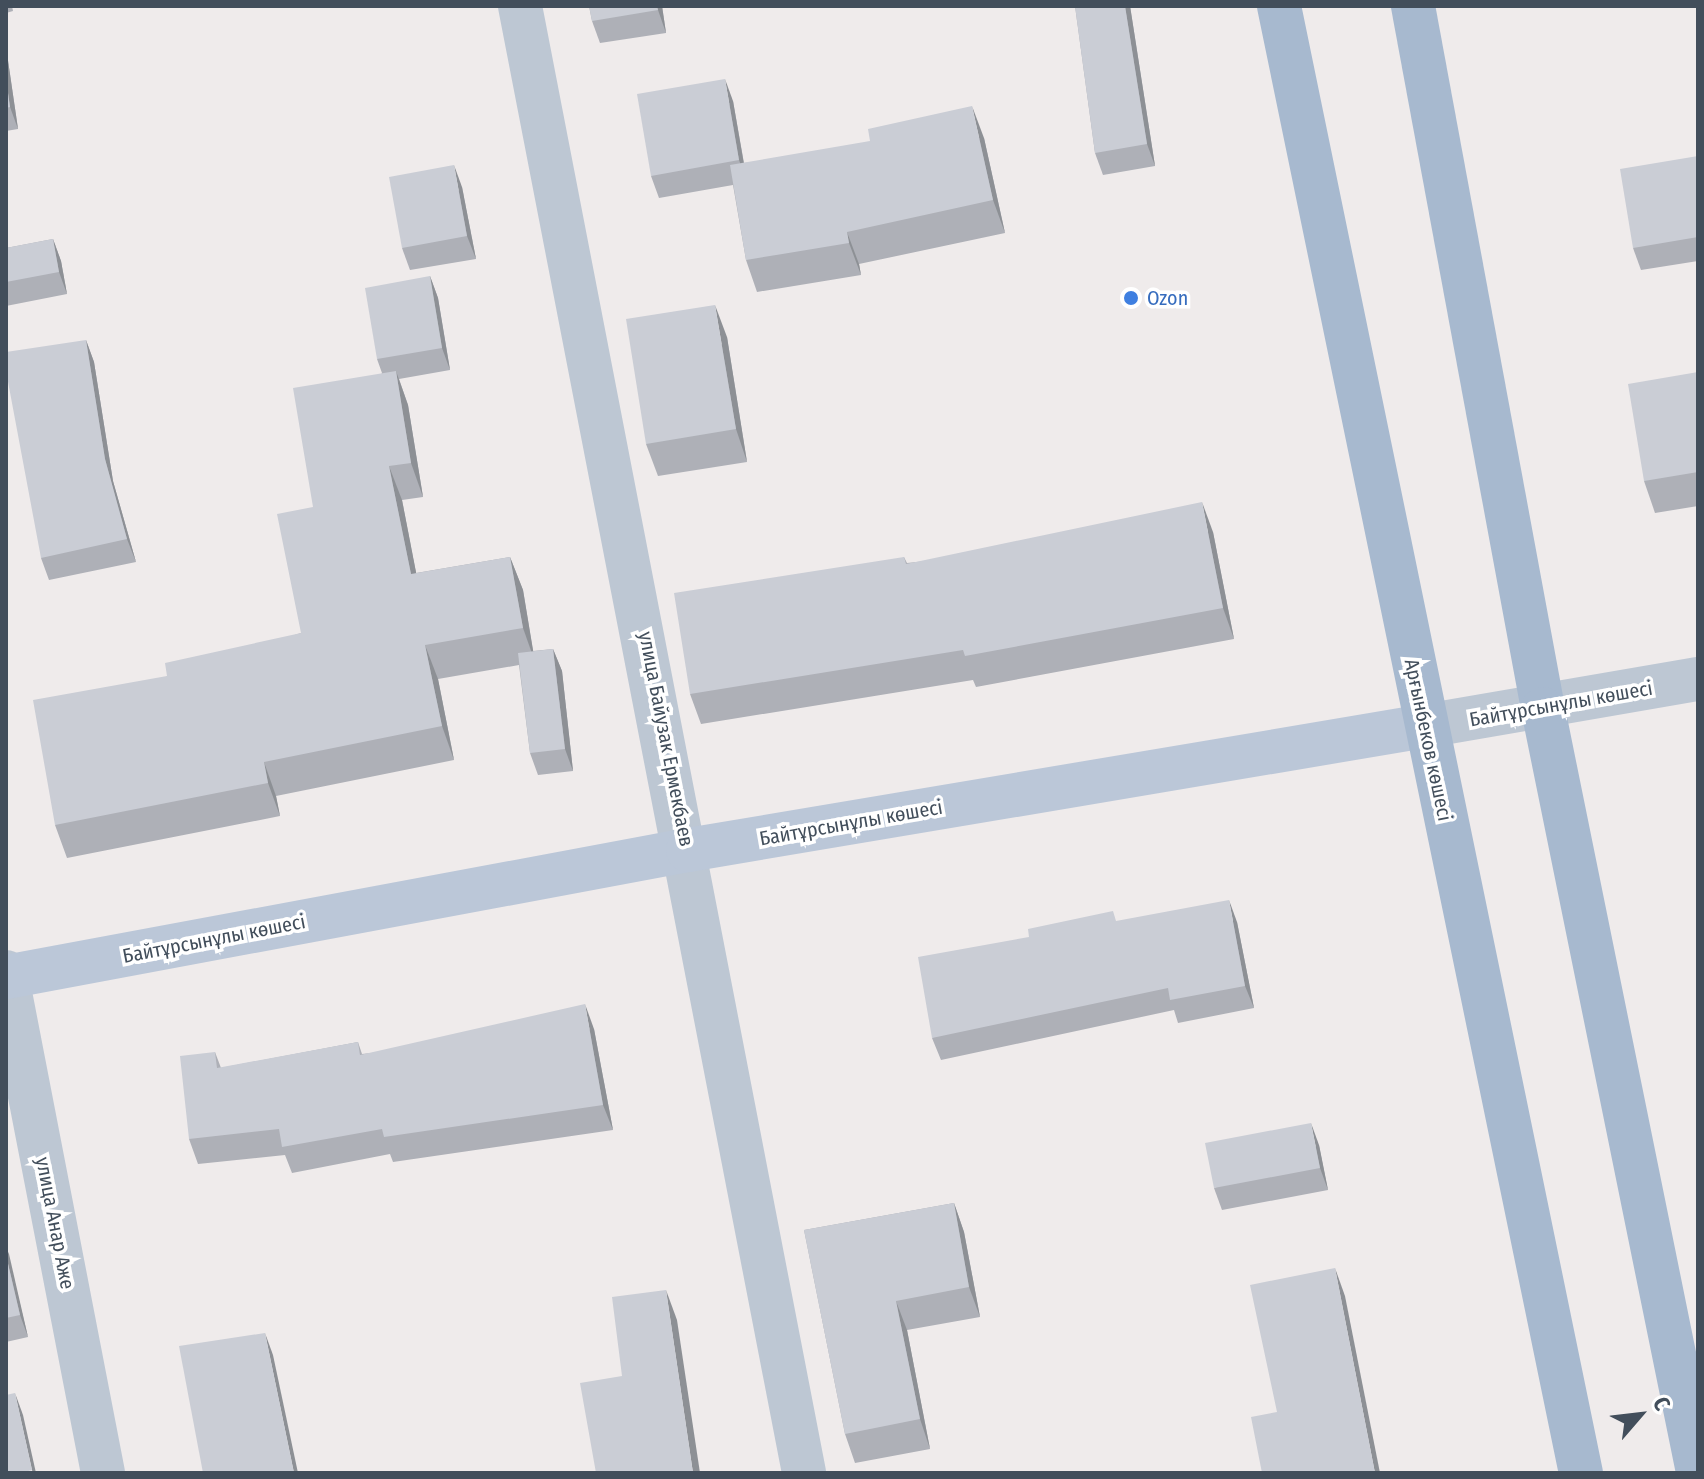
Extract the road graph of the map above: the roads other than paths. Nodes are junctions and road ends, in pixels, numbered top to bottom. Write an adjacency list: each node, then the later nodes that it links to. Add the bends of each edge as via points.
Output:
1 (520, 6): 7 (street, улица Байузак Ермекбаев)
2 (1279, 6): 6 (main road, Арғынбеков көшесі)
3 (1413, 6): 5 (main road)
4 (1698, 679): 5 (street, Байтұрсынұлы көшесі)
5 (1543, 709): 6 (street, Байтұрсынұлы көшесі); 9 (main road)
6 (1425, 726): 7 (main road, Байтұрсынұлы көшесі); 12 (main road, Арғынбеков көшесі)
7 (688, 850): 8 (main road, Байтұрсынұлы көшесі); 11 (street, улица Байузак Ермекбаев)
8 (6, 975): 10 (street, улица Анар Аже)
9 (1698, 1472)
10 (103, 1473)
11 (804, 1473)
12 (1581, 1473)

